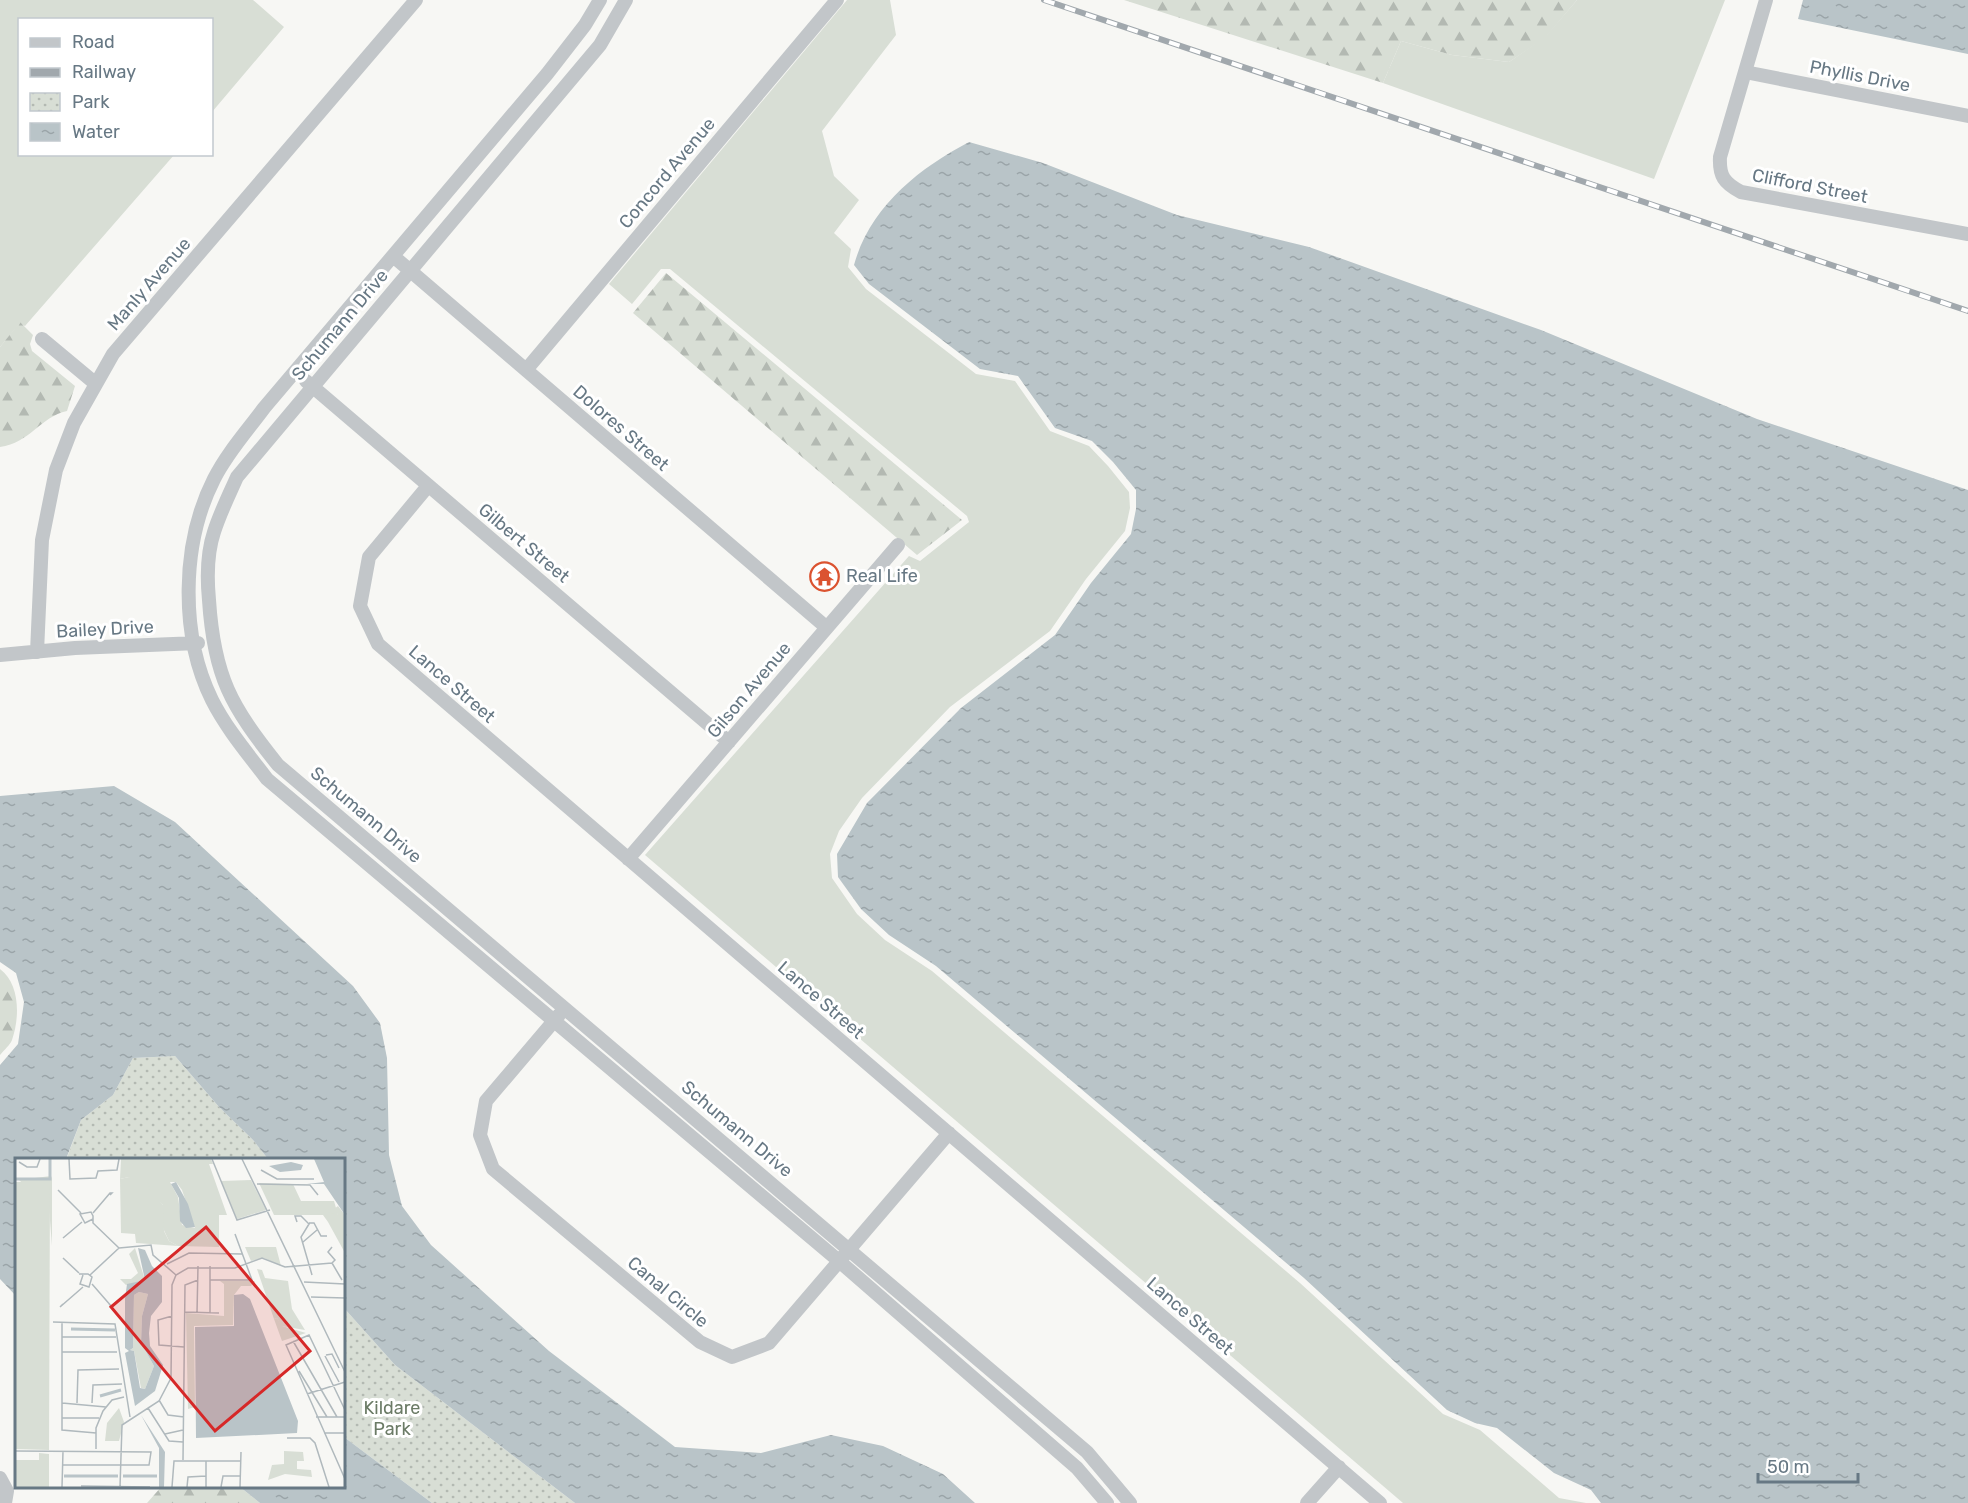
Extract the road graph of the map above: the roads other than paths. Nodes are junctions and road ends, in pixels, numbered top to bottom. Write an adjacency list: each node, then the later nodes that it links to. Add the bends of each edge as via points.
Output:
1 (416, 0): 18 (street, Manly Avenue, via 113,354)
2 (600, 0): 6 (street, Schumann Drive)
3 (627, 0): 7 (street, Schumann Drive)
4 (837, 0): 16 (street, Concord Avenue)
5 (1766, 0): 8 (street)
6 (581, 30): 7 (street); 10 (street, Schumann Drive)
7 (600, 45): 11 (street, Schumann Drive)
8 (1745, 72): 9 (street, Phyllis Drive); 12 (street, Clifford Street, via 1720,157 1719,171 1726,185 1741,192)
9 (1968, 116)
10 (489, 142): 11 (street); 13 (street, Schumann Drive)
11 (507, 156): 14 (street, Schumann Drive)
12 (1968, 234)
13 (393, 256): 14 (street, Dolores Street); 17 (street, Schumann Drive)
14 (410, 271): 16 (street, Dolores Street); 19 (street, Schumann Drive)
15 (42, 339): 18 (street)
16 (526, 370): 22 (street, Dolores Street)
17 (295, 372): 19 (street, Gilbert Street); 24 (street, Schumann Drive, via 229,454 200,512 189,582)
18 (96, 384): 25 (street, Manly Avenue, via 74,423 56,470 42,540)
19 (311, 386): 20 (street, Gilbert Street); 23 (street, Schumann Drive, via 237,477 213,534 207,581)
20 (428, 486): 27 (street, Gilbert Street); 28 (street, Lance Street, via 369,557 360,606 378,644)
21 (898, 545): 22 (street, Gilson Avenue)
22 (826, 627): 27 (street, Gilson Avenue)
23 (212, 642): 24 (street, Bailey Drive); 29 (street, Schumann Drive, via 224,684 248,728 278,765)
24 (192, 643): 25 (street, Bailey Drive); 30 (street, Schumann Drive, via 212,700 267,779)
25 (37, 652): 26 (street, Bailey Drive)
26 (0, 655)
27 (729, 742): 28 (street, Gilson Avenue)
28 (628, 859): 31 (street, Lance Street)
29 (566, 1007): 30 (street, Canal Circle); 32 (street, Schumann Drive)
30 (554, 1021): 33 (street, Schumann Drive); 33 (street, Canal Circle, via 486,1101 480,1135 493,1169 700,1342 732,1358 769,1342)
31 (949, 1133): 32 (street, Canal Circle); 34 (street, Lance Street)
32 (849, 1249): 33 (street, Canal Circle); 38 (street, Schumann Drive, via 1087,1452)
33 (839, 1262): 37 (street, Schumann Drive, via 1077,1468)
34 (1339, 1467): 39 (street); 40 (street, Lance Street)
35 (0, 1478): 36 (street, via 7,1491)
36 (5, 1503)
37 (1107, 1503)
38 (1130, 1503)
39 (1307, 1503)
40 (1380, 1503)

